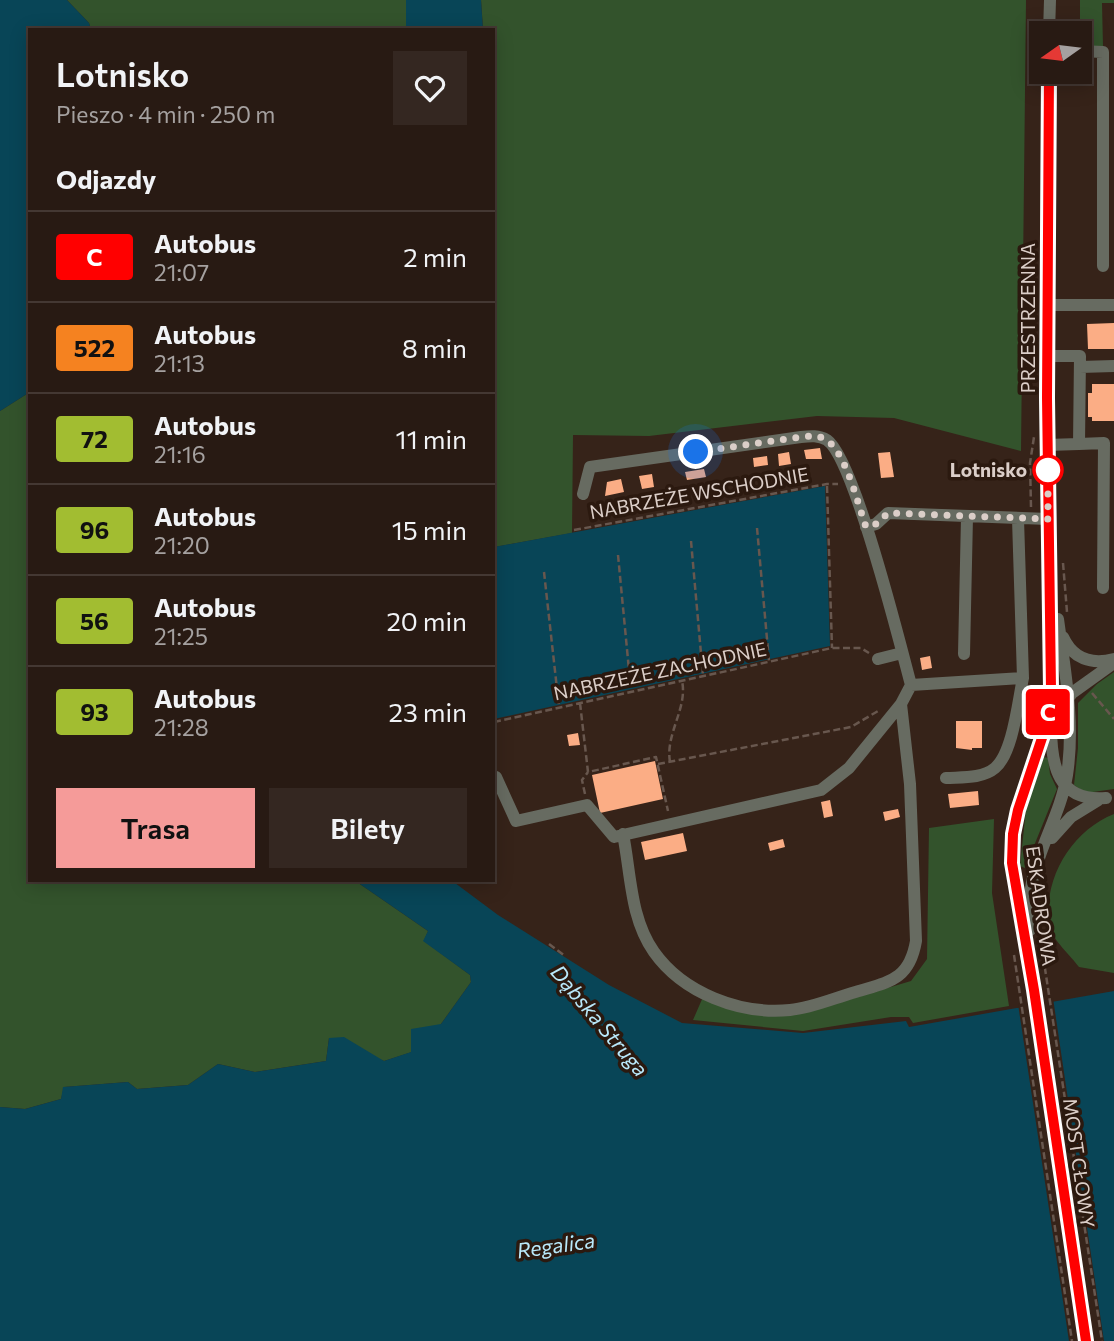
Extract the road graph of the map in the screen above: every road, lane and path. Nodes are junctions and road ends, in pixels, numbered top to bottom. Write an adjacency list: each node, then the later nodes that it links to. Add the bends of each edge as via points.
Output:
1 (1050, 0): 2 (street)
2 (1046, 21)
3 (1109, 52): 5 (street)
4 (1044, 84): 6 (street, PRZESTRZENNA)
5 (1103, 266)
6 (1047, 305): 7 (street); 8 (street, PRZESTRZENNA)
7 (1114, 305)
8 (1047, 356): 9 (street, via 1080,355); 13 (street, PRZESTRZENNA)
9 (1080, 366): 10 (street); 12 (street)
10 (1114, 366)
11 (1034, 430): 18 (path, via 1030,463)
12 (1079, 444): 13 (street); 14 (street)
13 (1047, 445): 19 (street, PRZESTRZENNA)
14 (1109, 447): 28 (street)
15 (583, 494): 21 (street, via 590,467 815,435 825,439 841,459)
16 (967, 517): 17 (street); 21 (street, via 888,513); 32 (street)
17 (1018, 519): 18 (street); 37 (street)
18 (1034, 519): 19 (street)
19 (1048, 519): 26 (street, PRZESTRZENNA)
20 (757, 527): 35 (path)
21 (866, 527): 31 (street)
22 (574, 530): 30 (path, NABRZEŻE WSCHODNIE, via 827,485)
23 (691, 541): 36 (path)
24 (1062, 553): 29 (path)
25 (618, 555): 40 (path)
26 (1050, 563): 29 (street, ESKADROWA); 42 (street, ESKADROWA)
27 (544, 572): 46 (path)
28 (1103, 587)
29 (1064, 625): 34 (street, ESKADROWA, via 1067,646 1083,659); 43 (street, ESKADROWA)
30 (832, 648): 33 (path, NABRZEŻE ZACHODNIE, via 861,648); 35 (path, NABRZEŻE ZACHODNIE)
31 (902, 653): 33 (street); 39 (street)
32 (964, 654)
33 (878, 659)
34 (1114, 661): 43 (street, ESKADROWA)
35 (769, 662): 36 (path, NABRZEŻE ZACHODNIE)
36 (703, 676): 38 (path, NABRZEŻE ZACHODNIE)
37 (1023, 678): 39 (street); 56 (street, via 1014,723 995,768 980,775)
38 (682, 680): 40 (path, NABRZEŻE ZACHODNIE); 52 (path, via 685,692 667,750)
39 (911, 685): 45 (street)
40 (631, 691): 44 (path, NABRZEŻE ZACHODNIE)
41 (1092, 694): 48 (path)
42 (1050, 698): 50 (street, ESKADROWA); 51 (street, ESKADROWA)
43 (1068, 698): 50 (street, ESKADROWA); 57 (street, ESKADROWA)
44 (580, 703): 46 (path, NABRZEŻE ZACHODNIE); 54 (path)
45 (901, 704): 60 (street, via 849,768 821,790); 61 (street, via 910,784 916,941 912,961 887,982 790,1010 715,1000 697,990 654,952 640,927)
46 (559, 707): 49 (path, NABRZEŻE ZACHODNIE)
47 (879, 711): 52 (path, via 851,727)
48 (1114, 719)
49 (495, 722)
50 (1051, 723): 51 (street, ESKADROWA); 57 (street, ESKADROWA, via 1052,755)
51 (1041, 745): 69 (street, ESKADROWA, via 1013,834 1014,877)
52 (670, 762): 53 (path)
53 (658, 764): 54 (path, via 656,757); 60 (path)
54 (588, 772): 59 (path, via 582,780)
55 (495, 778): 59 (street, via 516,821)
56 (946, 778)
57 (1065, 785): 58 (street, ESKADROWA, via 1080,797); 62 (street, ESKADROWA)
58 (1110, 797): 62 (street, ESKADROWA, via 1071,817)
59 (587, 805): 61 (street, via 614,836)
60 (671, 825): 61 (street)
61 (623, 834)
62 (1038, 863): 69 (street, ESKADROWA, via 1029,904)
63 (1039, 930): 72 (path)
64 (549, 944): 66 (path)
65 (562, 944): 66 (path)
66 (557, 950): 68 (path)
67 (1014, 955): 70 (path)
68 (565, 956)
69 (1034, 990): 71 (street, MOST CŁOWY)
70 (1072, 1341)
71 (1086, 1341)
72 (1102, 1341)

